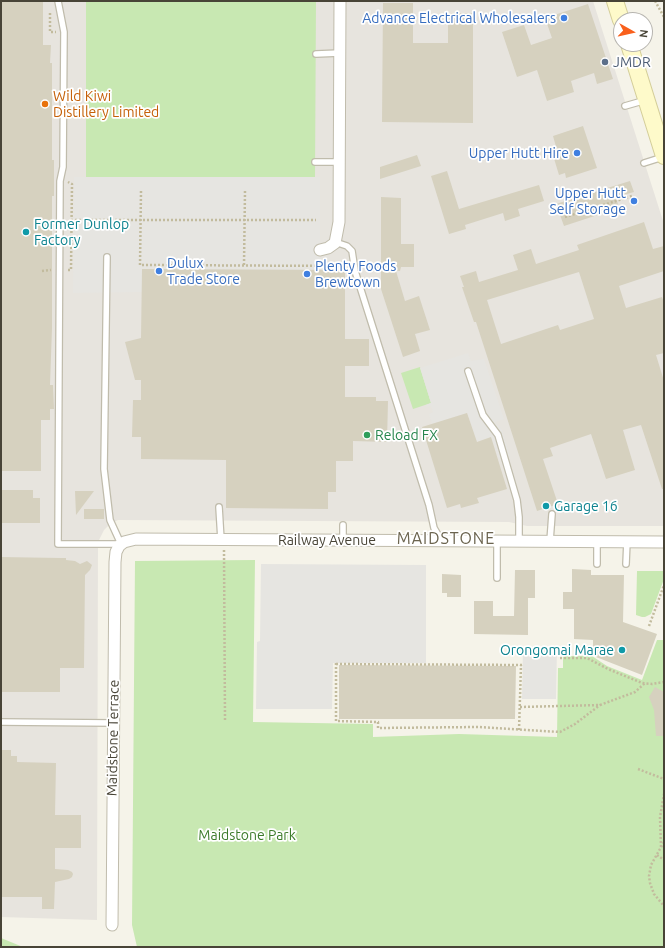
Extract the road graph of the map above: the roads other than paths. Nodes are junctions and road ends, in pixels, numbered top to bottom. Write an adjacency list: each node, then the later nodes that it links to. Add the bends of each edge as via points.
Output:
1 (58, 1): 30 (lane, via 64,32 63,167 60,188 58,544)
2 (340, 1): 6 (street)
3 (615, 1): 4 (street)
4 (618, 12)
5 (631, 52): 8 (street)
6 (340, 53): 7 (lane); 12 (street)
7 (316, 54)
8 (646, 100): 9 (lane); 10 (street)
9 (625, 106)
10 (664, 156): 13 (lane)
11 (316, 162): 12 (lane)
12 (339, 162): 14 (street, via 339,222)
13 (644, 163)
14 (335, 242): 15 (street); 23 (lane, via 347,246 352,251 355,271 434,528)
15 (320, 250)
16 (107, 257): 30 (lane, via 104,469 110,520)
17 (468, 371): 25 (lane, via 483,415 498,435 517,500)
18 (219, 507): 21 (lane)
19 (552, 514): 26 (lane)
20 (343, 525): 22 (lane)
21 (223, 540): 22 (street, Railway Avenue); 30 (street, Railway Avenue, via 136,539 128,540)
22 (344, 540): 23 (street, Railway Avenue)
23 (441, 540): 24 (street, Railway Avenue)
24 (497, 541): 25 (street, Railway Avenue); 33 (lane)
25 (519, 541): 26 (street, Railway Avenue)
26 (550, 541): 27 (street, Railway Avenue)
27 (597, 541): 28 (street, Railway Avenue); 31 (lane)
28 (626, 541): 29 (street, Railway Avenue); 32 (lane)
29 (664, 542)
30 (118, 548): 35 (street, Maidstone Terrace)
31 (597, 564)
32 (626, 564)
33 (497, 578)
34 (1, 722): 35 (lane)
35 (113, 723): 36 (street, Maidstone Terrace)
36 (112, 925)

